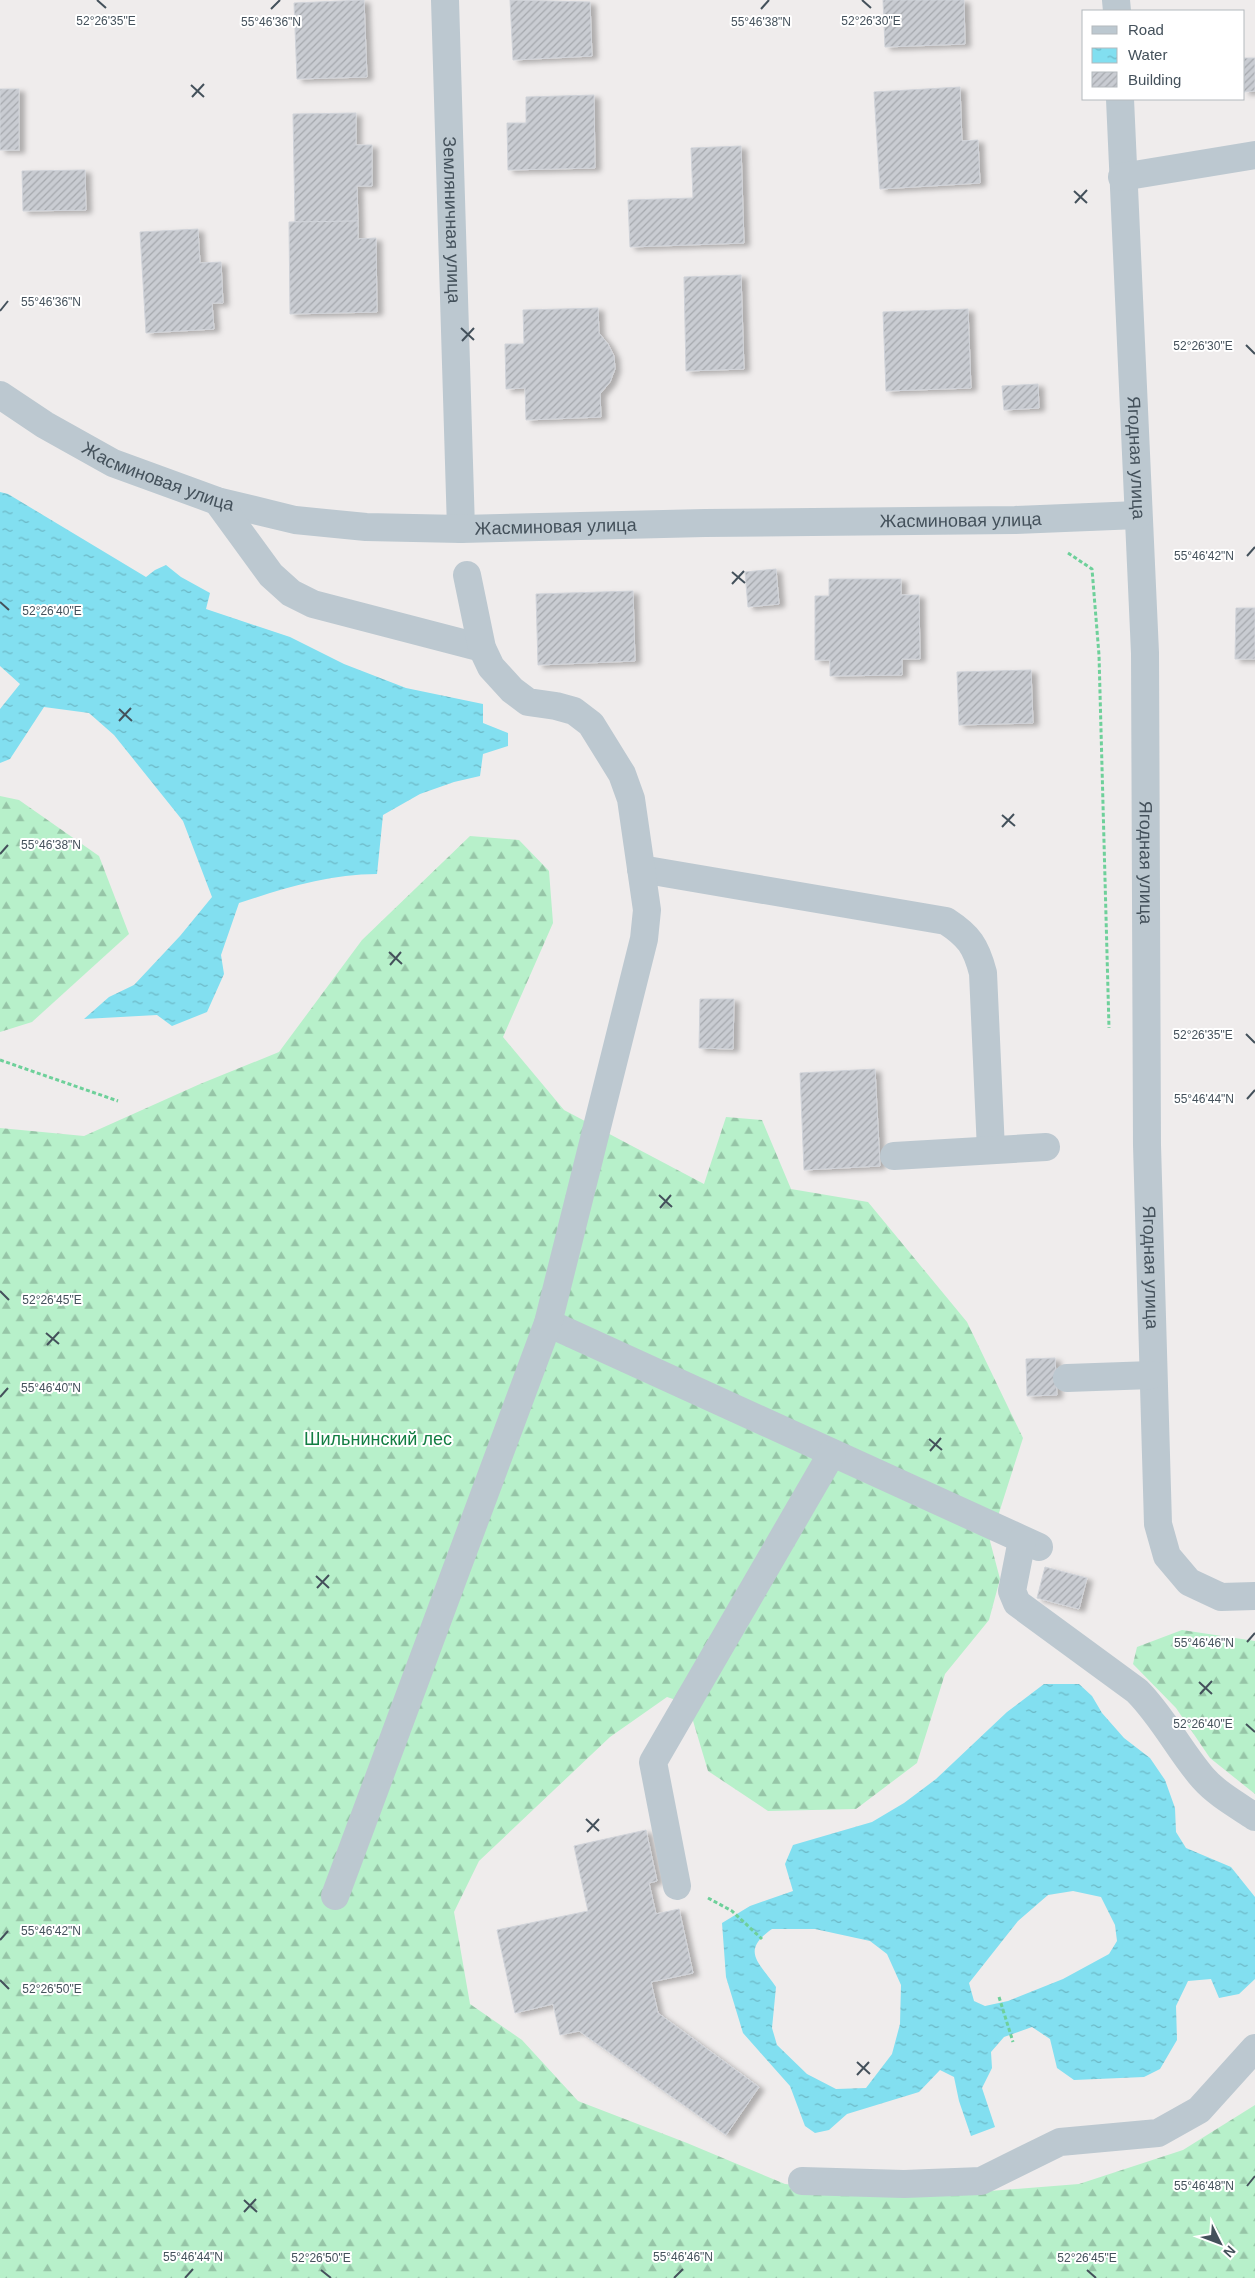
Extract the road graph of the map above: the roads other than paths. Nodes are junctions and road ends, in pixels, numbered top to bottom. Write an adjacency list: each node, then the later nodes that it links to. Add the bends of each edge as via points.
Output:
1 (445, 0): 8 (street, Земляничная улица)
2 (1120, 100): 4 (street, Ягодная улица)
3 (1255, 155): 4 (street)
4 (1122, 177): 7 (street, Ягодная улица)
5 (0, 395): 6 (street, Жасминовая улица, via 45,425 113,463)
6 (217, 501): 8 (street, Жасминовая улица, via 295,520 366,527); 10 (street, via 271,575 291,593 313,604)
7 (1138, 515): 8 (street, Жасминовая улица); 16 (street, Ягодная улица, via 1146,653 1147,1145)
8 (461, 529)
9 (467, 575): 10 (street)
10 (482, 648): 11 (street, via 490,667 528,702 574,711 591,724 622,774 631,798)
11 (641, 869): 13 (street, via 946,921 964,932 977,951 983,973); 15 (street, via 646,910 644,939)
12 (1046, 1147): 13 (street)
13 (991, 1150): 14 (street)
14 (894, 1156)
15 (548, 1323): 18 (street); 22 (street)
16 (1152, 1375): 17 (street); 19 (street, Ягодная улица, via 1158,1524 1168,1556 1189,1582 1221,1597)
17 (1067, 1378)
18 (832, 1453): 20 (street, via 1030,1544 1012,1592 1017,1603 1137,1691 1154,1708 1202,1777 1215,1790); 21 (street, via 653,1762)
19 (1255, 1596)
20 (1255, 1817)
21 (677, 1886)
22 (335, 1896)
23 (1255, 2048): 24 (street, via 1199,2110 1158,2133 1060,2142 981,2181 904,2184)
24 (802, 2182)

